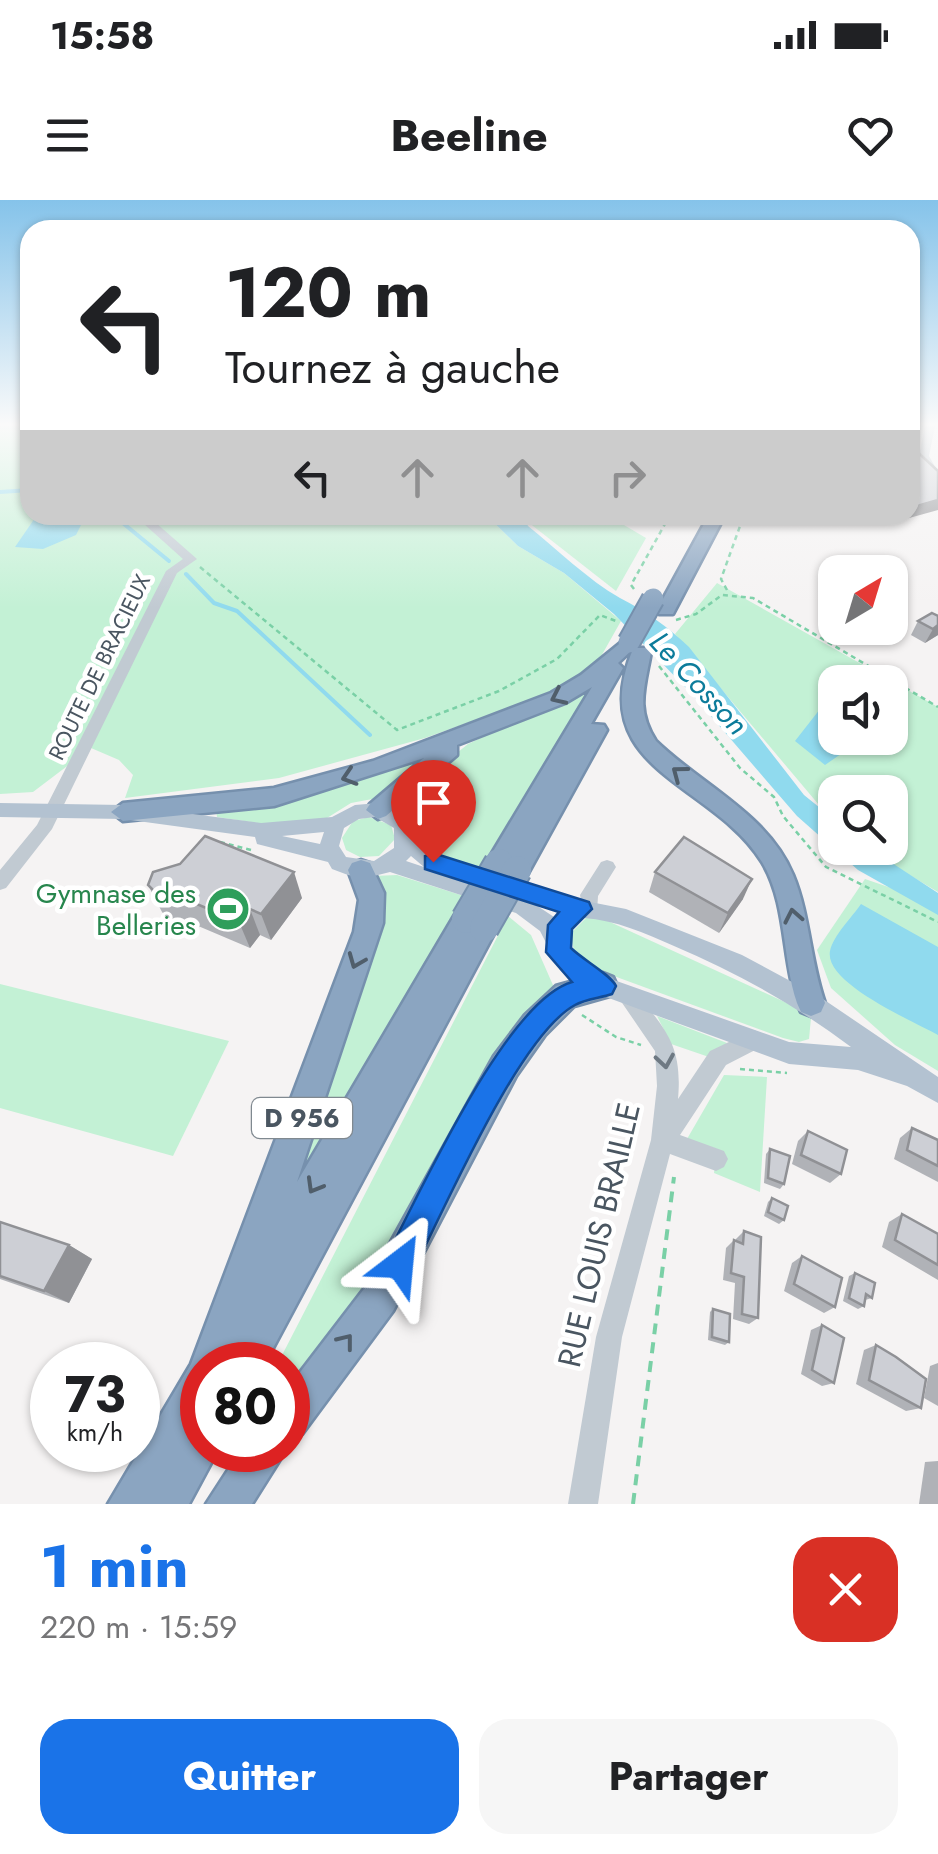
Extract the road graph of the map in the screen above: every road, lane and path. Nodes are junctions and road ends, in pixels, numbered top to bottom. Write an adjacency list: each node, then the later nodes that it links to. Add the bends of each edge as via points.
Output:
1 (152, 525): 12 (street, ROUTE DE BRACIEUX, via 191,559 172,571)
2 (665, 525): 7 (path, via 632,585)
3 (699, 525): 7 (highway, D 956)
4 (710, 525): 7 (highway, D 956)
5 (740, 525): 6 (path, via 721,579)
6 (728, 592): 7 (path, via 678,621); 9 (path, via 786,615)
7 (655, 605): 8 (highway, D 956)
8 (635, 647): 10 (highway, D 956, one-way to 10, via 574,690); 23 (highway, D 956, bridge); 27 (highway, D 956, one-way to 8, via 797,964 792,905 770,854 733,815 653,753 635,728 629,700)
9 (938, 707)
10 (474, 733): 13 (highway, D 956); 14 (highway, D 956, one-way to 14, via 274,798)
11 (0, 810): 12 (main road)
12 (53, 810): 14 (main road); 21 (street)
13 (378, 810): 15 (main road, via 355,812); 17 (main road, via 404,824)
14 (123, 812): 16 (main road)
15 (336, 824): 16 (main road); 19 (main road, via 328,839)
16 (222, 834): 18 (path); 19 (main road)
17 (407, 842): 19 (main road); 22 (main road, via 446,870)
18 (266, 854)
19 (361, 863): 24 (main road, via 523,906); 37 (highway, D 956, one-way to 37, via 374,909 368,932)
20 (607, 867): 22 (street)
21 (0, 883)
22 (585, 908): 24 (main road, via 560,925); 27 (main road, via 636,921)
23 (475, 924): 38 (highway, D 956, one-way to 38); 39 (highway, D 956)
24 (556, 937): 25 (main road, via 568,963)
25 (614, 990): 26 (highway); 28 (main road); 29 (street)
26 (566, 996): 29 (path, via 579,1013 616,1036); 40 (highway, one-way to 26, via 380,1298 505,1066)
27 (819, 1010): 30 (main road, via 830,1036); 33 (main road)
28 (754, 1040): 30 (main road); 31 (street)
29 (665, 1048): 35 (street, RUE LOUIS BRAILLE, one-way to 35)
30 (816, 1054): 33 (main road)
31 (714, 1064): 32 (path); 35 (street)
32 (799, 1074)
33 (909, 1075): 34 (main road)
34 (938, 1091)
35 (671, 1143): 36 (street); 47 (street, RUE LOUIS BRAILLE, via 608,1337); 48 (path)
36 (716, 1159)
37 (218, 1342)
38 (224, 1342)
39 (255, 1342)
40 (310, 1391)
41 (180, 1416): 44 (highway)
42 (184, 1472): 45 (highway)
43 (251, 1472): 46 (highway)
44 (129, 1504)
45 (166, 1504)
46 (228, 1504)
47 (583, 1504)
48 (633, 1504)

